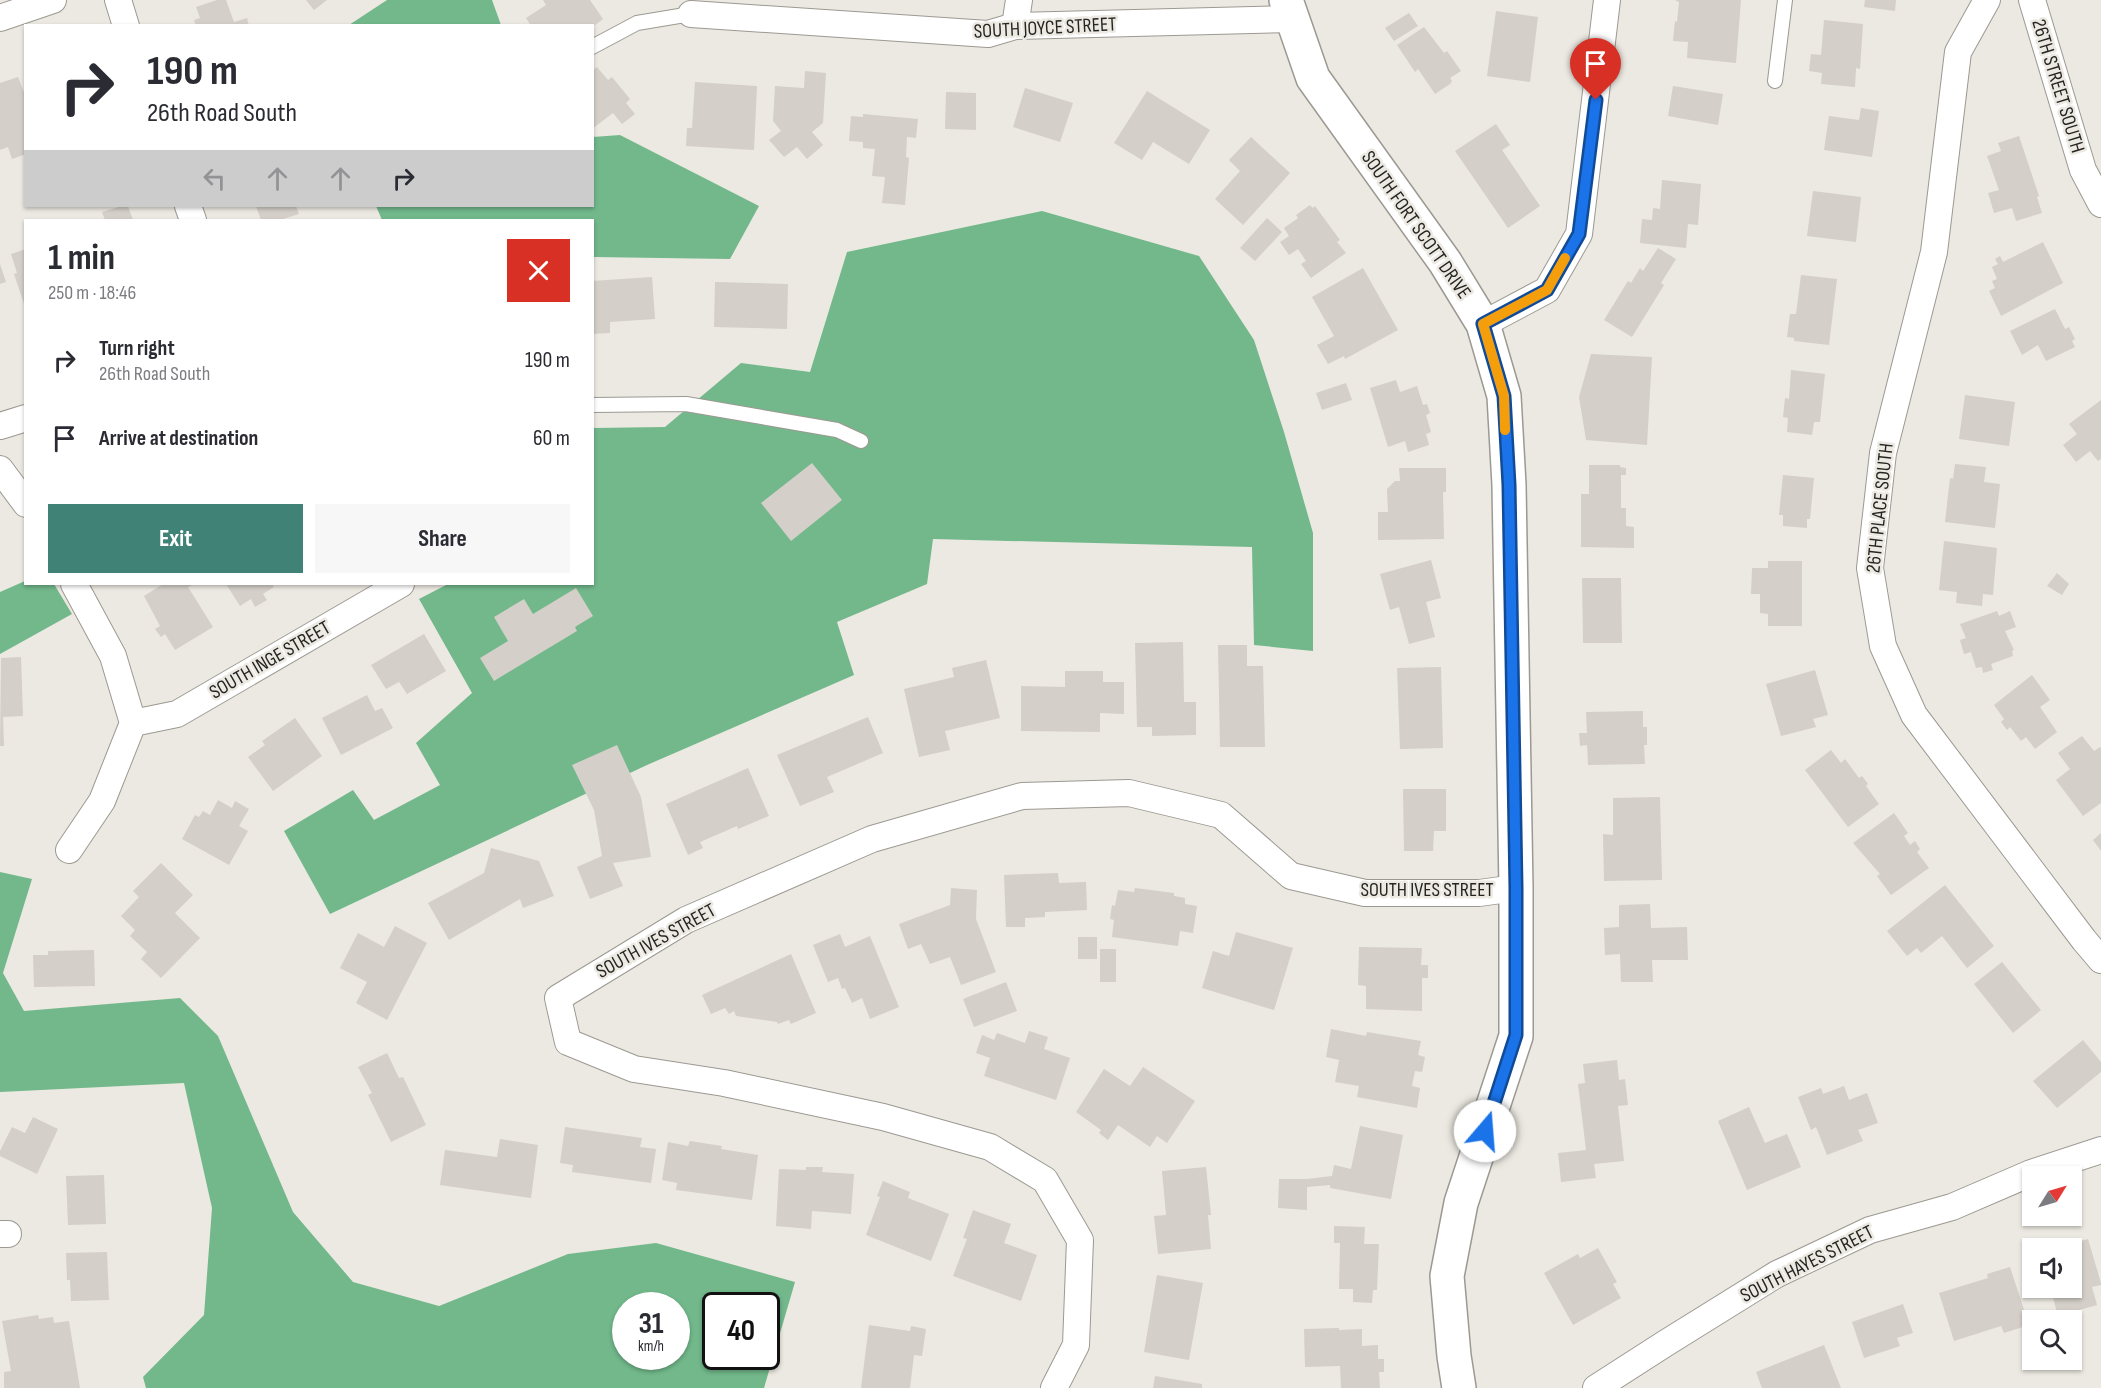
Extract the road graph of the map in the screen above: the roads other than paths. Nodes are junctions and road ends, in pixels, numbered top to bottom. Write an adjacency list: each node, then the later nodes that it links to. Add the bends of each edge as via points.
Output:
1 (53, 0): 10 (street)
2 (118, 0): 11 (street)
3 (1019, 0): 12 (street)
4 (1607, 0): 16 (street, via 1579,234 1547,290)
5 (1785, 0): 14 (lane)
6 (1987, 0): 28 (street, 26TH PLACE SOUTH, via 1958,52 1934,252 1883,453 1870,568 1883,646 1914,715)
7 (2032, 0): 15 (street, 26TH STREET SOUTH, via 2084,170)
8 (1289, 9): 12 (street, SOUTH JOYCE STREET); 16 (street, SOUTH FORT SCOTT DRIVE, via 1313,78 1445,262)
9 (691, 14): 12 (street, SOUTH JOYCE STREET, via 988,34); 13 (lane, via 637,23)
10 (0, 18)
11 (125, 24)
12 (1015, 26)
13 (594, 47)
14 (1775, 81)
15 (2101, 204)
16 (1483, 324): 27 (street, SOUTH FORT SCOTT DRIVE, via 1504,396)
17 (594, 405): 20 (lane, via 686,404 837,430)
18 (24, 419): 19 (street)
19 (0, 426)
20 (861, 441)
21 (0, 469): 22 (street)
22 (24, 501)
23 (75, 585): 25 (street, via 113,656)
24 (399, 585): 25 (street, SOUTH INGE STREET, via 177,714)
25 (133, 723): 26 (street, via 102,801)
26 (69, 850)
27 (1516, 888): 30 (street, SOUTH IVES STREET, via 1479,893 1365,893 1291,876 1221,815 1129,793 1022,796 872,839 697,915 558,998 568,1042 634,1069 724,1083 894,1120 990,1147 1045,1180 1080,1240 1076,1345); 31 (street, SOUTH FORT SCOTT DRIVE, via 1516,1035 1461,1203 1447,1276)
28 (2101, 960)
29 (2101, 1150): 32 (street, SOUTH HAYES STREET, via 2031,1173 1952,1207 1870,1230 1778,1274)
30 (1054, 1388)
31 (1459, 1388)
32 (1596, 1388)

